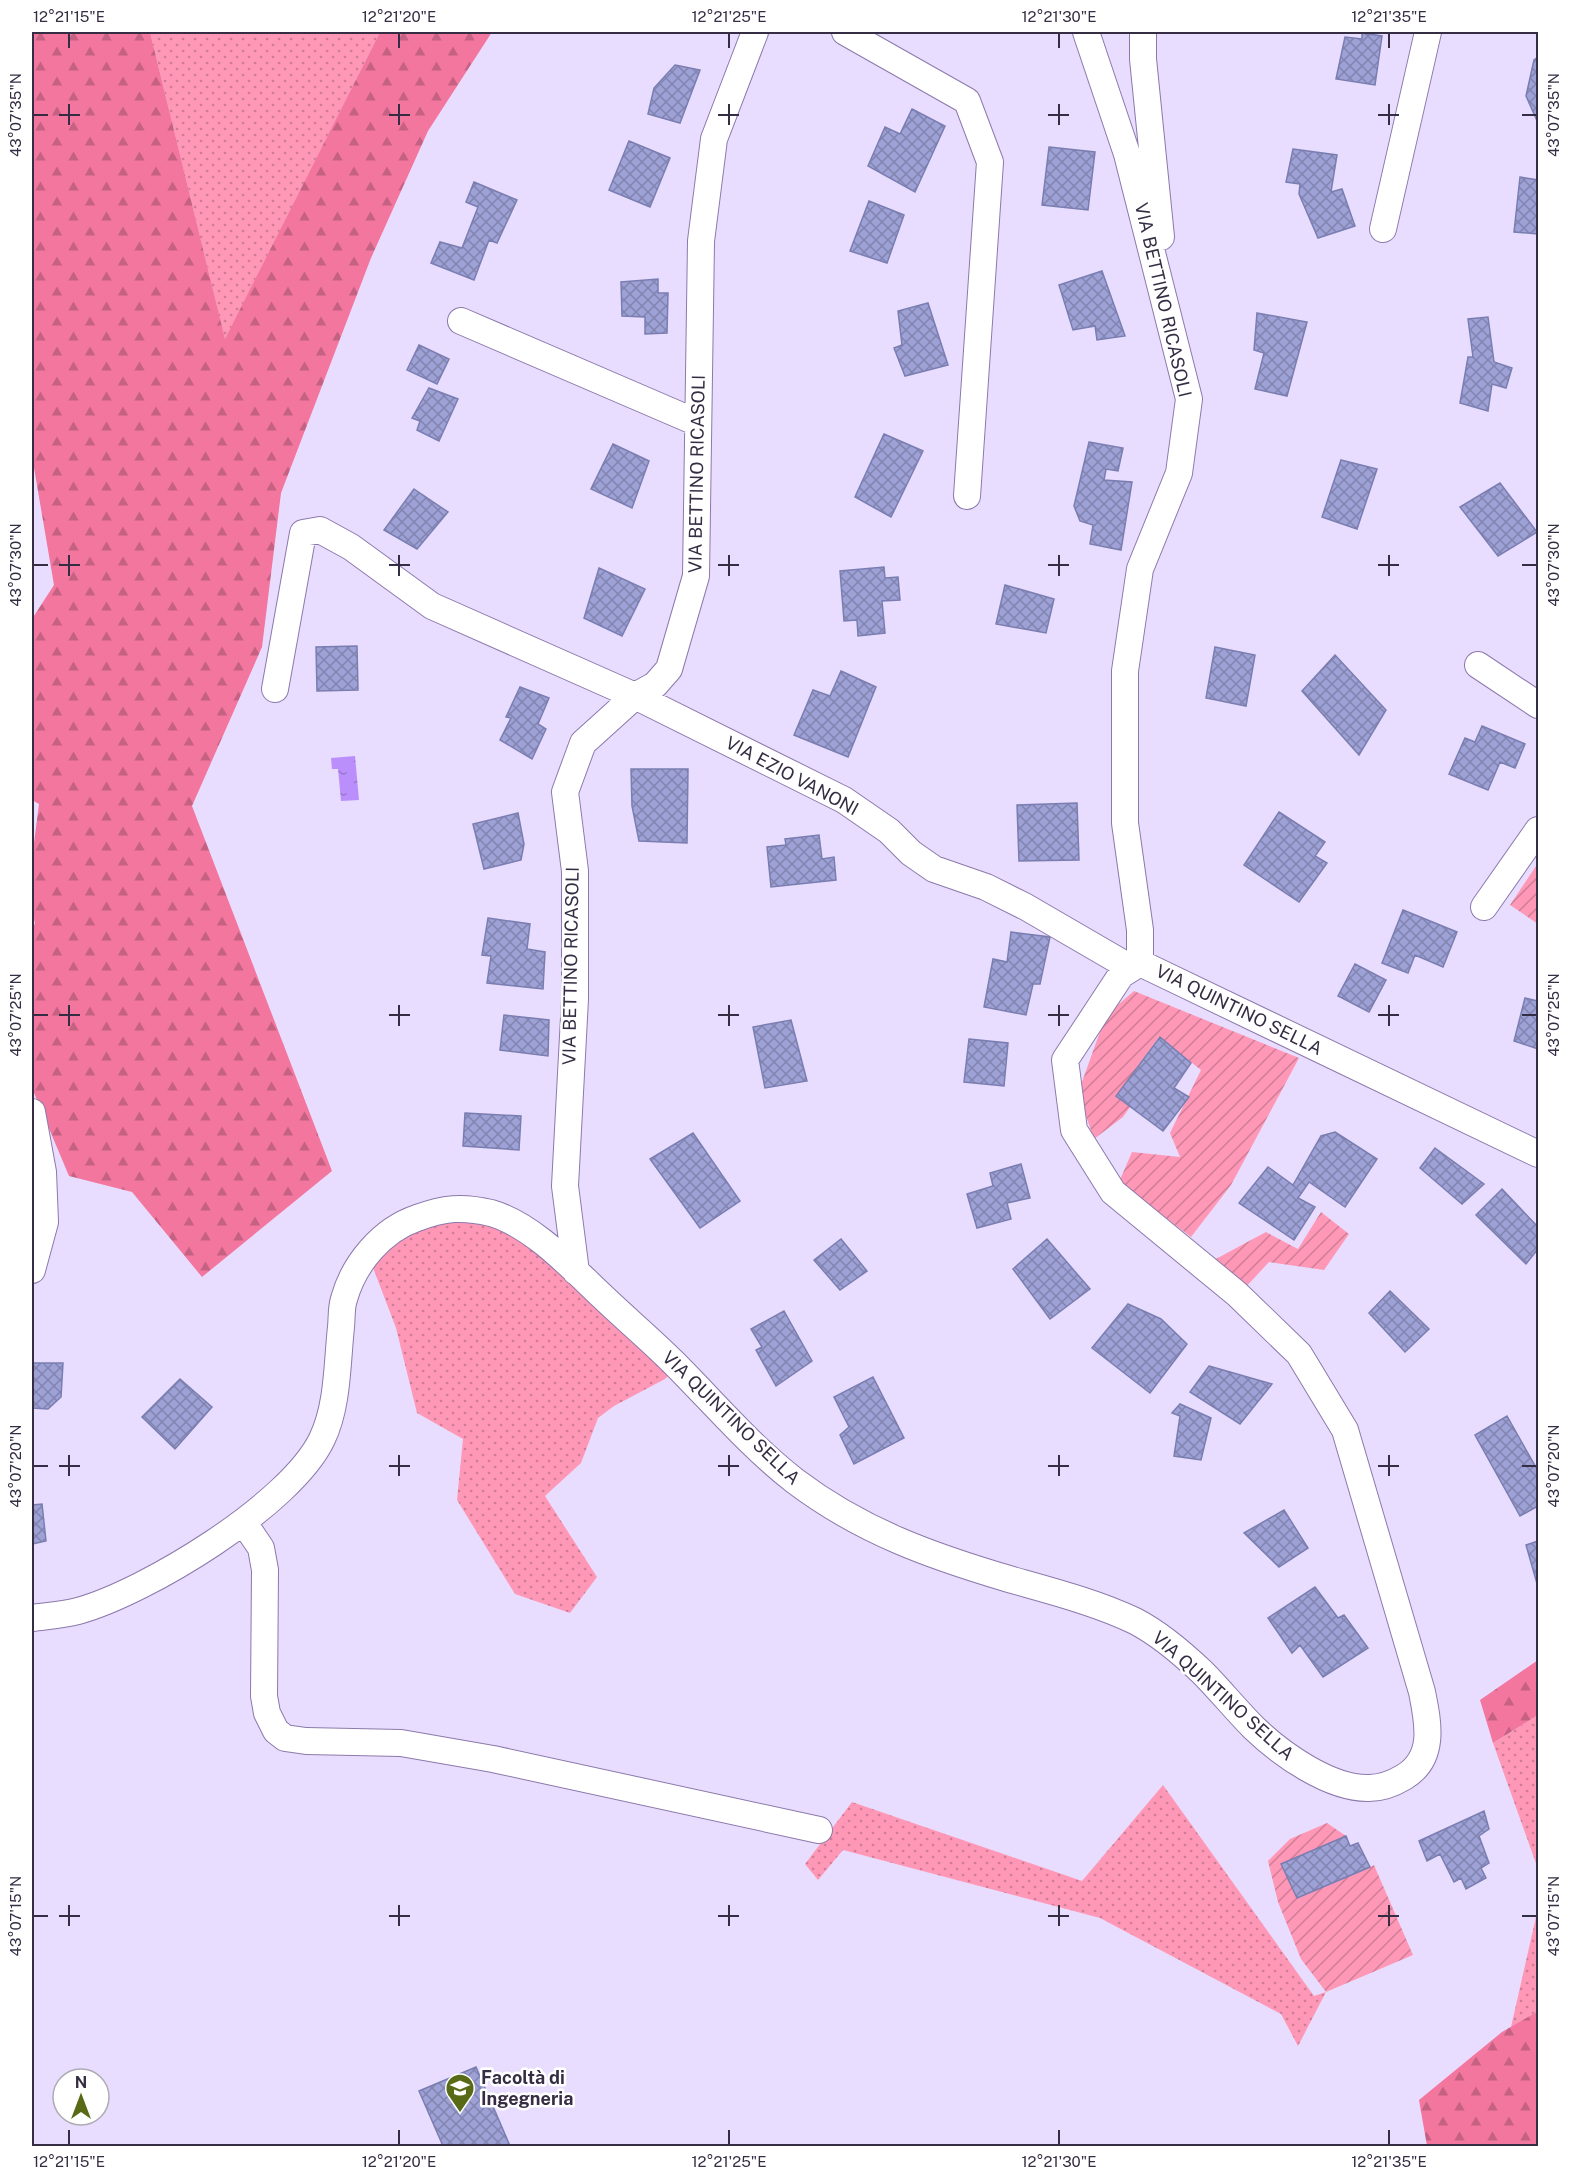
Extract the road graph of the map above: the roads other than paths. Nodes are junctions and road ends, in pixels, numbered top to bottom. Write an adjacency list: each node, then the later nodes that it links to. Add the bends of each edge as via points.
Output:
1 (755, 32): 9 (street, VIA BETTINO RICASOLI, via 714,139 701,241)
2 (845, 32): 10 (street, via 968,101 990,162)
3 (1086, 32): 7 (street, VIA BETTINO RICASOLI, via 1127,154)
4 (1143, 32): 7 (street)
5 (1428, 32): 6 (street)
6 (1383, 229)
7 (1168, 315): 17 (street, VIA BETTINO RICASOLI, via 1189,399 1179,473 1140,569 1125,671 1125,823 1140,930)
8 (461, 321): 9 (street)
9 (698, 423): 13 (street, VIA BETTINO RICASOLI, via 696,576 669,669 655,685)
10 (967, 496)
11 (1478, 665): 14 (street)
12 (275, 689): 13 (street, VIA EZIO VANONI, via 303,533 320,530 351,547 432,606)
13 (635, 696): 17 (street, VIA EZIO VANONI, via 844,800 934,869 986,887); 21 (street, VIA BETTINO RICASOLI, via 582,743 565,792 575,871 575,999 565,1186)
14 (1539, 705)
15 (1539, 830): 16 (street)
16 (1484, 907)
17 (1136, 965): 19 (street, VIA QUINTINO SELLA); 21 (street, VIA QUINTINO SELLA, via 1121,975 1065,1060 1074,1130 1113,1191 1237,1294 1299,1354 1345,1430 1428,1721 1427,1751 1416,1770 1400,1780 1365,1789 1304,1768 1256,1729 1201,1671 1149,1629 1067,1595 928,1554 839,1510 794,1480 742,1433 669,1358)
18 (32, 1112): 20 (street, via 43,1172 45,1222)
19 (1539, 1154)
20 (32, 1270)
21 (576, 1272): 22 (street, VIA QUINTINO SELLA, via 524,1227 495,1214 452,1208 401,1224 366,1254 343,1300 335,1388 322,1440 303,1467)
22 (244, 1522): 23 (street, VIA QUINTINO SELLA, via 124,1593 77,1611); 24 (street, via 261,1548 265,1569 267,1713 276,1731 285,1738 401,1743 494,1759)
23 (32, 1618)
24 (819, 1830)

